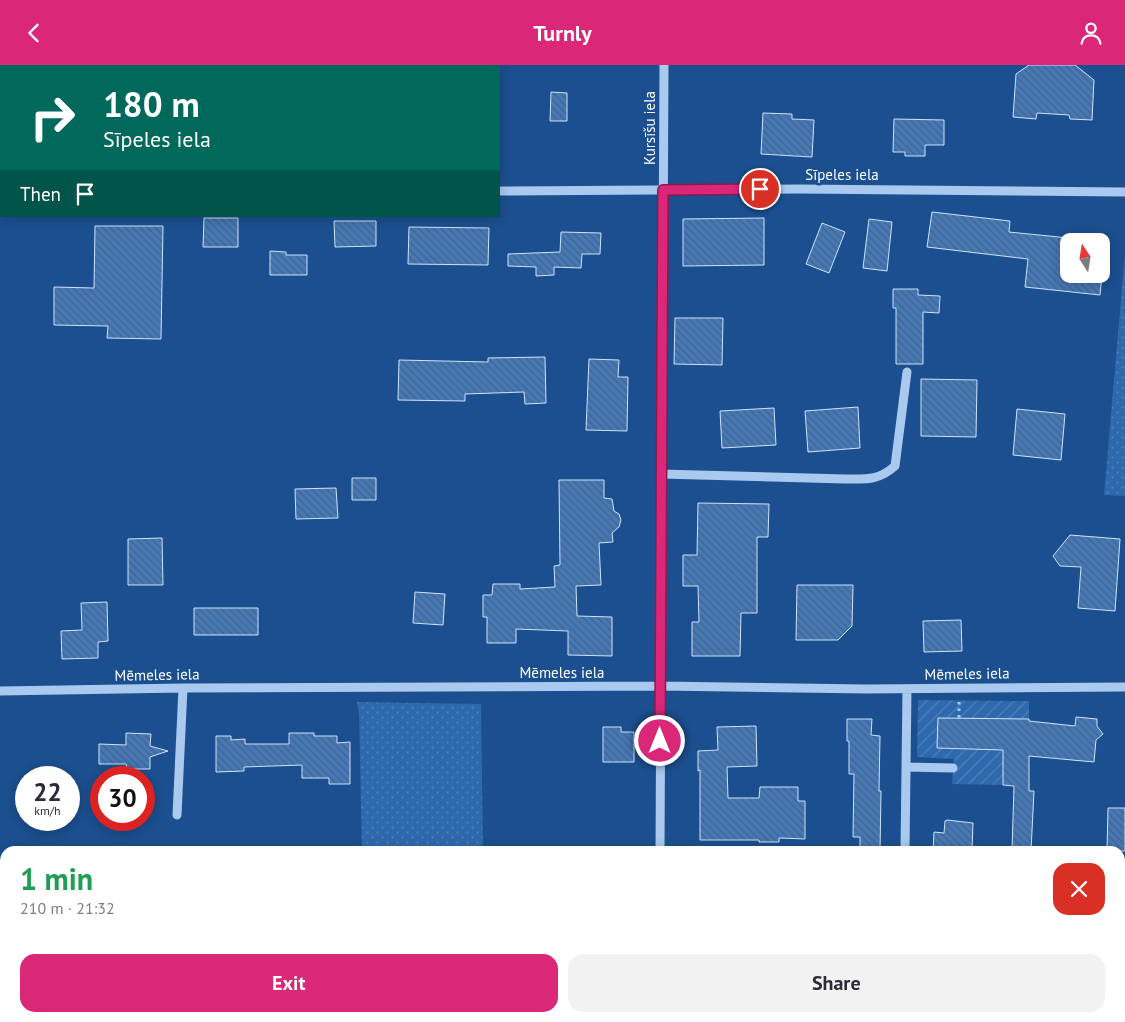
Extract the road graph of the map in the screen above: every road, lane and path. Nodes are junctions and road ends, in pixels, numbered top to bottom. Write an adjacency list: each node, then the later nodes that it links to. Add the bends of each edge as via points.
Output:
1 (664, 65): 2 (street, Kursīšu iela)
2 (663, 190): 3 (street, Sīpeles iela); 4 (street, Sīpeles iela); 6 (street, Kursīšu iela)
3 (500, 191)
4 (1125, 192)
5 (907, 372): 6 (street, via 895,466 886,474 845,479)
6 (661, 474): 7 (street, Kursīšu iela)
7 (660, 686): 9 (street, Mēmeles iela); 10 (street, Mēmeles iela); 15 (street, Kursīšu iela)
8 (1125, 687): 10 (street, Mēmeles iela)
9 (183, 688): 11 (street, Mēmeles iela); 14 (street)
10 (907, 689): 12 (street)
11 (0, 691)
12 (906, 767): 13 (street); 16 (street)
13 (953, 768)
14 (177, 815)
15 (660, 846)
16 (905, 846)

